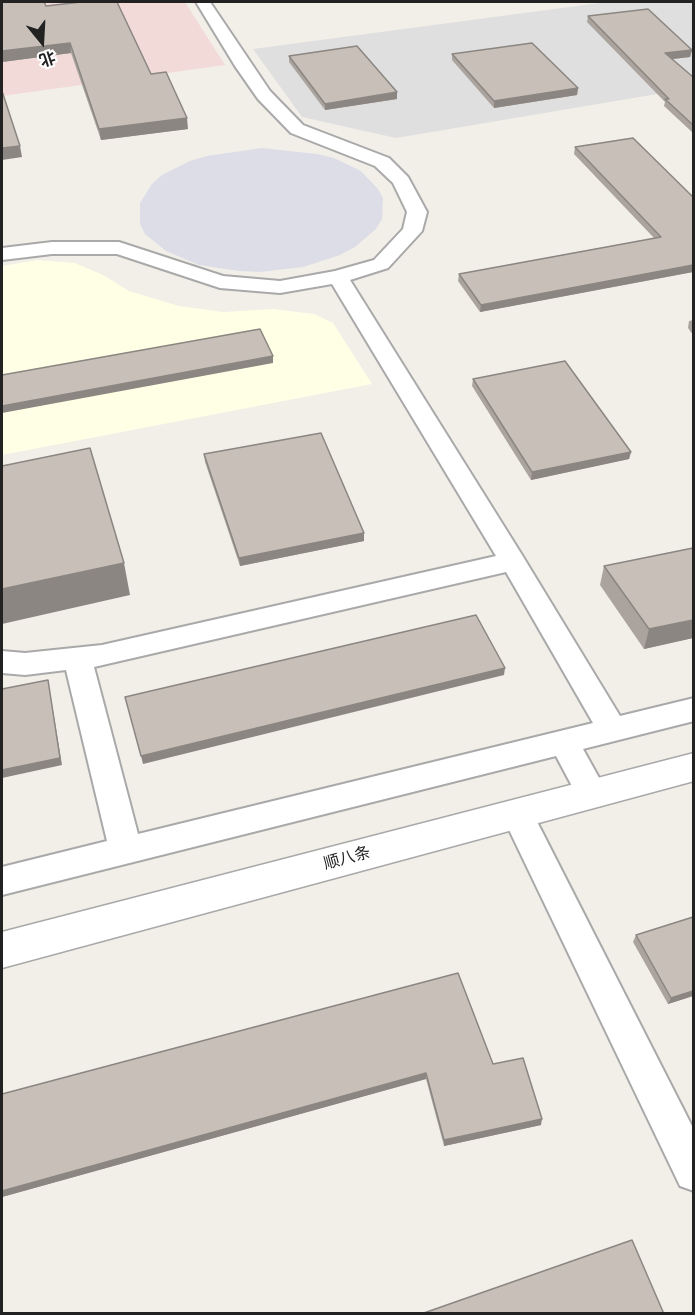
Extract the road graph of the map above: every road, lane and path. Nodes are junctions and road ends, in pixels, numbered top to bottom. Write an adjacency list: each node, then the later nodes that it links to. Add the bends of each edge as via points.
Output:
1 (203, 2): 3 (street, via 264,95 297,129 382,162 401,181 417,212 412,231 381,264)
2 (2, 254): 3 (street, via 52,248 120,248 220,282 280,287)
3 (338, 277): 4 (street)
4 (513, 561): 5 (street, via 102,656); 8 (street)
5 (78, 658): 6 (street, via 25,664); 13 (street)
6 (2, 662)
7 (693, 709): 8 (street)
8 (613, 730): 9 (street)
9 (564, 742): 11 (street); 13 (street)
10 (693, 767): 11 (street, 顺八条)
11 (592, 794): 12 (street, 顺八条)
12 (517, 813): 15 (street, 顺八条); 16 (street)
13 (126, 852): 14 (street)
14 (2, 882)
15 (2, 950)
16 (693, 1172)

